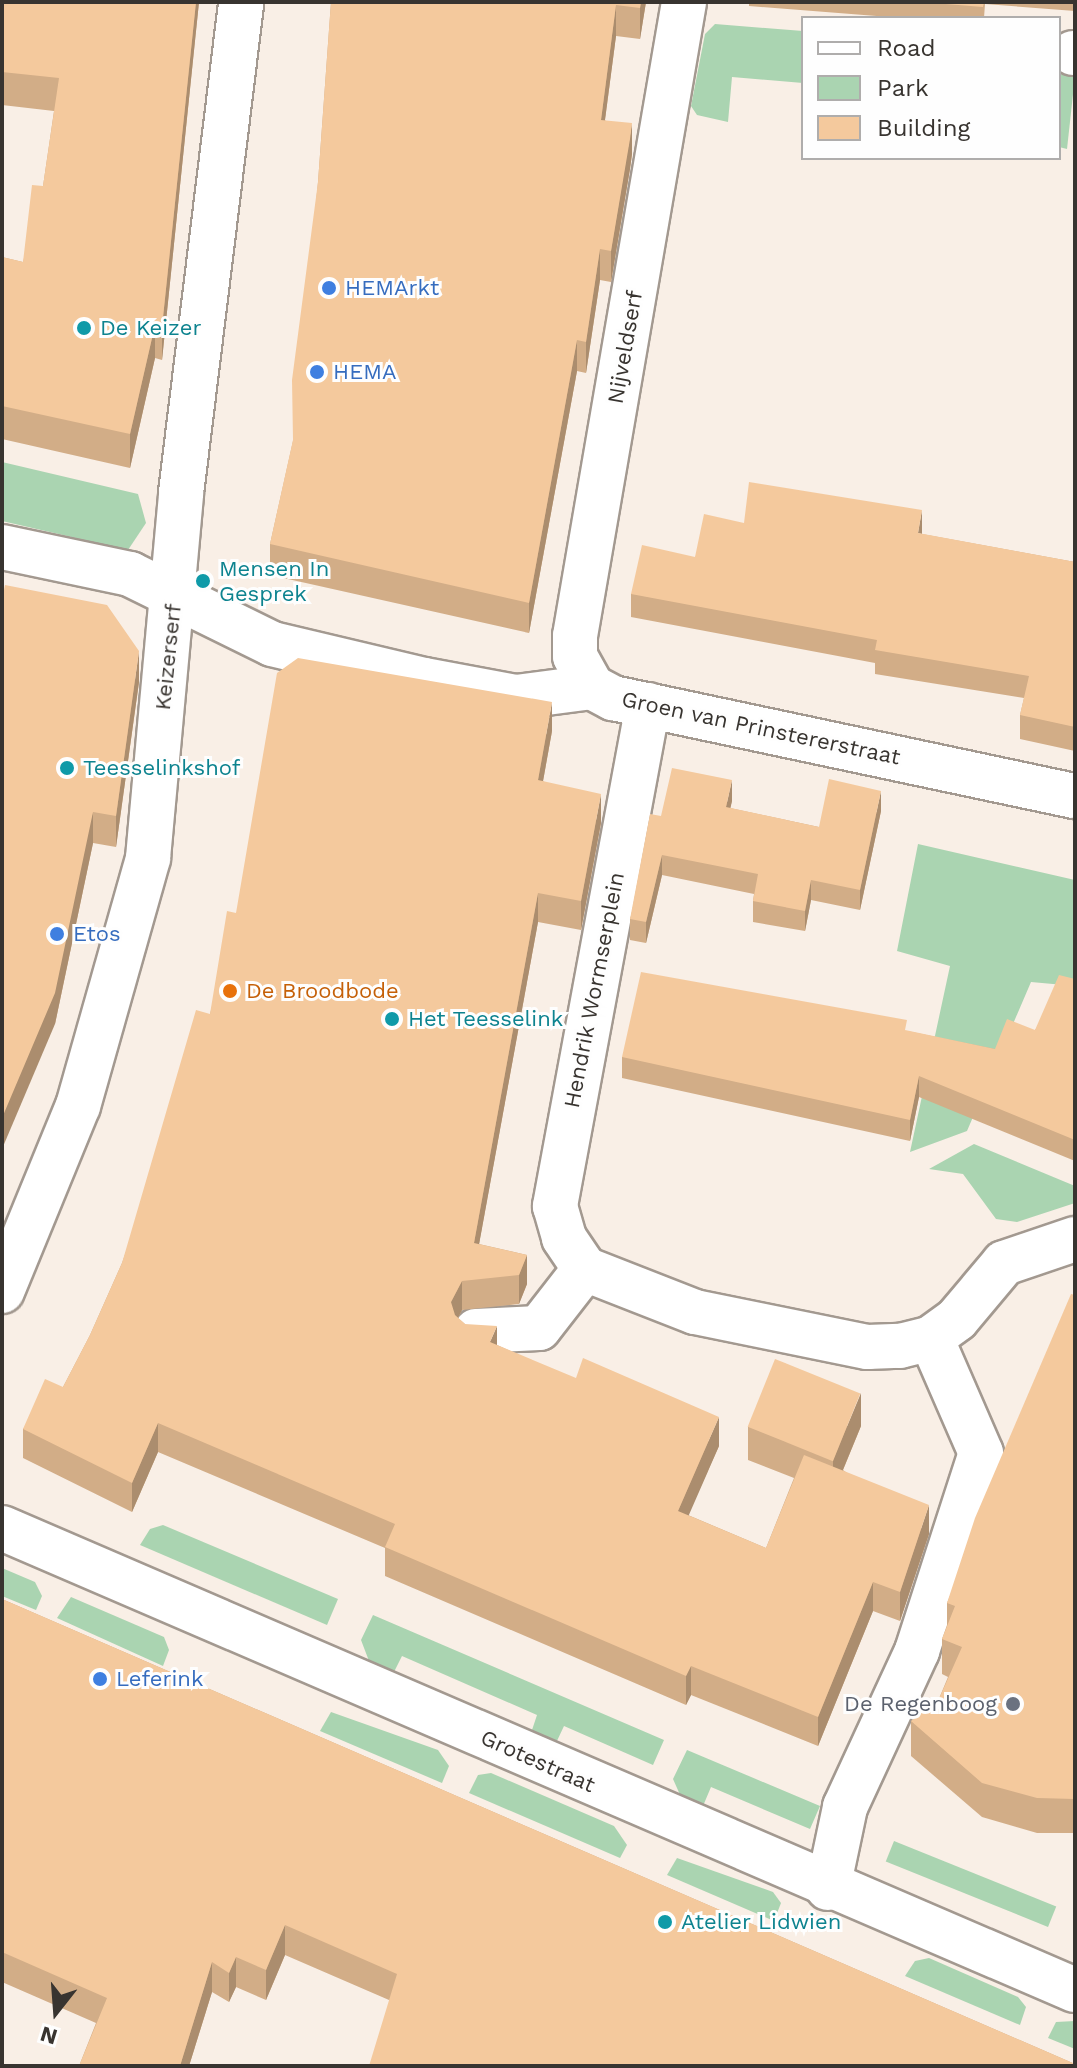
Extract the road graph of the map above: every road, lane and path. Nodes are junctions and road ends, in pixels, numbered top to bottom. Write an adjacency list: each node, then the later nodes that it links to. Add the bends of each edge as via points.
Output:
1 (241, 2): 4 (street, Keizerserf)
2 (684, 6): 5 (street, Nijveldserf, via 575,636 575,656)
3 (2, 547): 4 (street, Groen van Prinstererstraat, via 130,574)
4 (174, 597): 5 (street, Groen van Prinstererstraat, via 272,644 424,680 516,697); 10 (street, Keizerserf, via 148,858 78,1106)
5 (592, 687): 6 (street, Groen van Prinstererstraat)
6 (648, 705): 7 (street, Groen van Prinstererstraat); 9 (street, Hendrik Wormserplein, via 555,1206 564,1238)
7 (1075, 796)
8 (1075, 1239): 12 (street, via 1004,1263 957,1319)
9 (585, 1269): 11 (street, via 539,1328); 12 (street, via 695,1312 867,1347)
10 (2, 1291)
11 (476, 1331)
12 (931, 1338): 14 (street, via 981,1453 917,1651 845,1807)
13 (2, 1528): 14 (street, Grotestraat)
14 (828, 1888): 15 (street, Grotestraat)
15 (1075, 1990)

